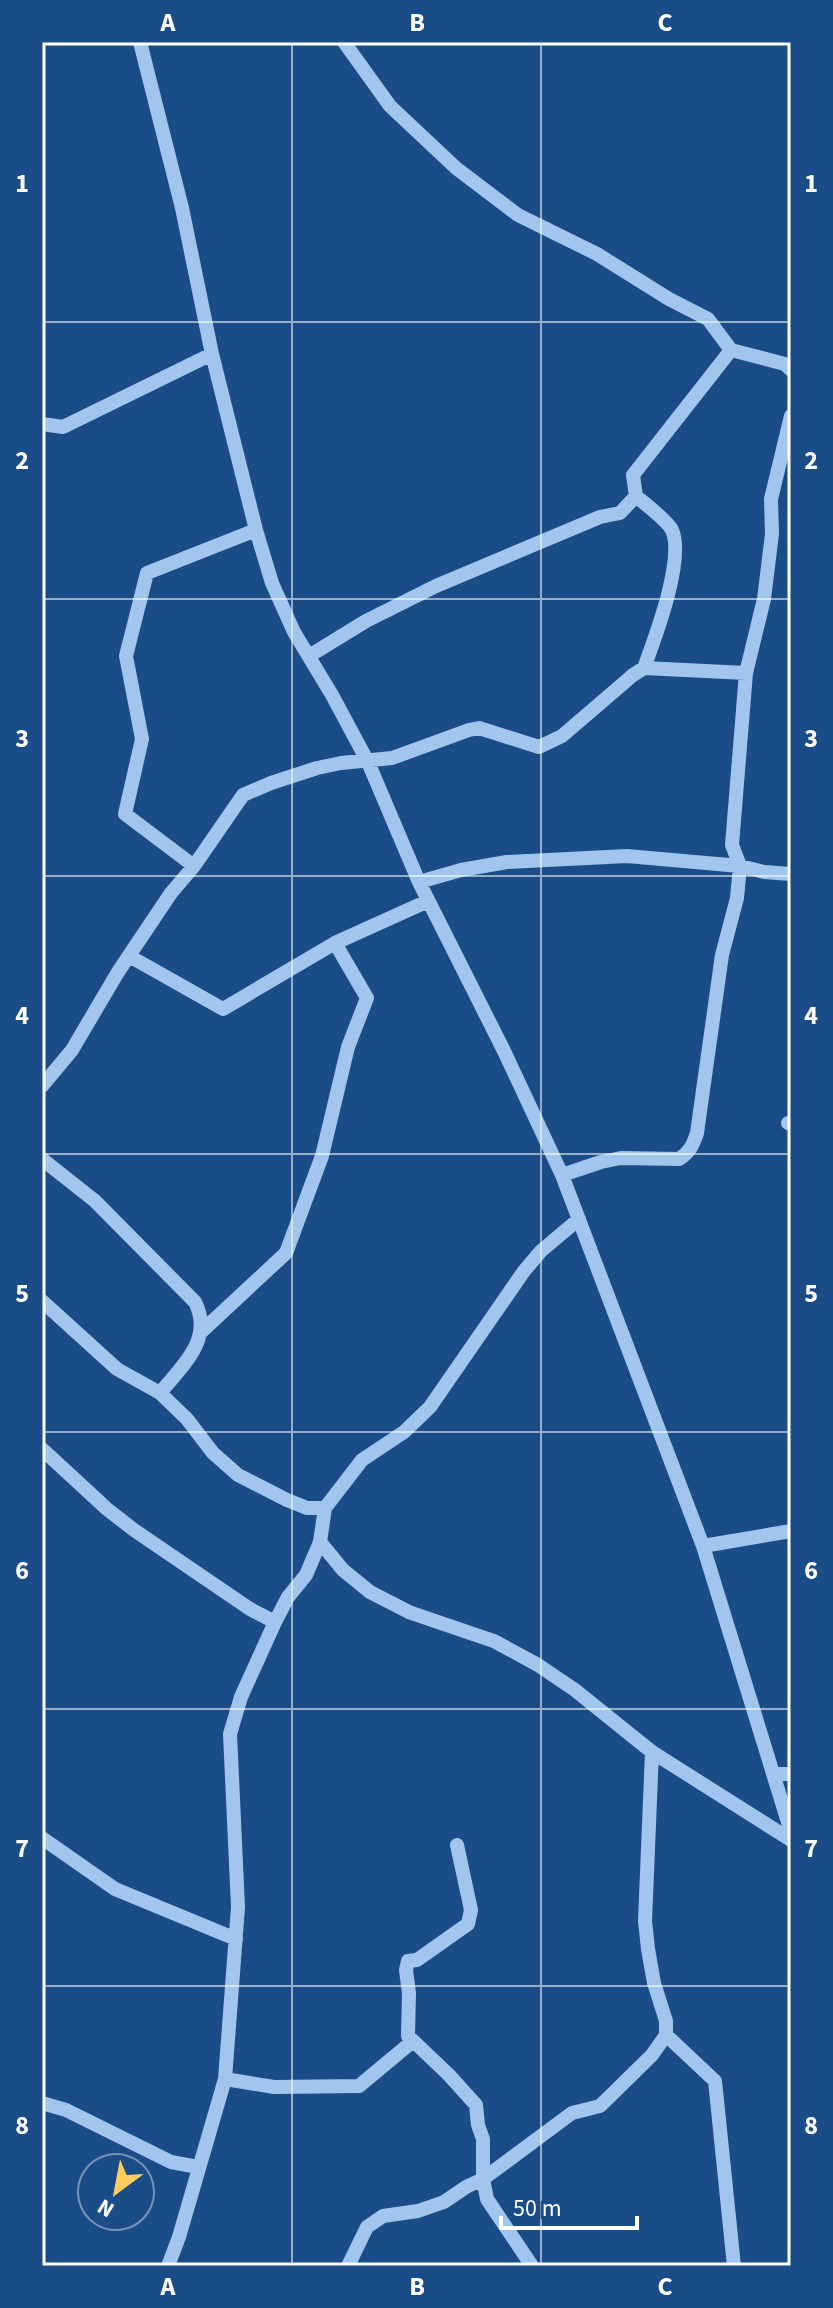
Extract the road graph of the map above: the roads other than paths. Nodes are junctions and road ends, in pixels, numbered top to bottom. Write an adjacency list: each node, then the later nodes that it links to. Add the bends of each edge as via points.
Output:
1 (140, 42): 4 (street)
2 (344, 42): 3 (street, via 390,106 456,168 518,215 708,319)
3 (731, 350): 5 (street); 9 (street, via 633,475)
4 (212, 354): 8 (street, via 63,427); 10 (street)
5 (788, 367): 6 (street)
6 (791, 380)
7 (791, 416): 13 (street, via 771,499 764,599)
8 (42, 424)
9 (636, 496): 11 (street, via 620,513 436,586); 12 (street, via 672,529 675,556)
10 (256, 530): 11 (street, via 277,595); 15 (street, via 147,573 126,656 142,739 125,814)
11 (309, 656): 14 (street)
12 (644, 668): 13 (street); 14 (street, via 562,736 539,747 479,728)
13 (746, 673): 16 (street, via 732,845)
14 (368, 762): 15 (street, via 317,768 243,795); 18 (street)
15 (194, 866): 21 (street)
16 (740, 866): 17 (street); 18 (street, via 627,856 555,859 507,862); 24 (street, via 693,1147 679,1159 621,1158)
17 (791, 874)
18 (419, 882): 19 (street)
19 (428, 901): 20 (street); 24 (street)
20 (335, 943): 21 (street, via 223,1009); 27 (street, via 367,998 348,1047 322,1156 286,1253)
21 (129, 956): 22 (street, via 72,1050)
22 (42, 1086)
23 (42, 1159): 27 (street, via 95,1201 195,1302)
24 (562, 1175): 25 (street)
25 (579, 1219): 30 (street, via 524,1271 430,1407 362,1460); 33 (street)
26 (42, 1301): 28 (street, via 117,1369)
27 (201, 1332): 28 (street, via 195,1349)
28 (160, 1393): 30 (street, via 238,1475 307,1508)
29 (42, 1449): 34 (street, via 134,1530)
30 (325, 1508): 32 (street)
31 (791, 1531): 33 (street)
32 (320, 1542): 34 (street); 35 (street, via 370,1592 409,1612 494,1641 538,1665)
33 (703, 1546): 36 (street)
34 (275, 1622): 42 (street, via 230,1734)
35 (652, 1752): 40 (street); 43 (street, via 645,1921)
36 (773, 1774): 37 (street); 38 (street)
37 (791, 1774)
38 (791, 1832)
39 (42, 1838): 42 (street, via 115,1889)
40 (791, 1840)
41 (457, 1845): 44 (street, via 471,1910 468,1924 408,1961 408,2036)
42 (236, 1939): 45 (street)
43 (666, 2035): 48 (street, via 600,2106 572,2113); 52 (street, via 715,2081)
44 (413, 2041): 45 (street, via 359,2086 274,2087); 48 (street, via 476,2105)
45 (225, 2079): 47 (street)
46 (42, 2103): 47 (street, via 171,2162)
47 (198, 2167): 49 (street)
48 (483, 2179): 50 (street, via 444,2202 383,2216 367,2227); 51 (street, via 487,2199)
49 (168, 2266)
50 (348, 2266)
51 (532, 2266)
52 (734, 2266)

